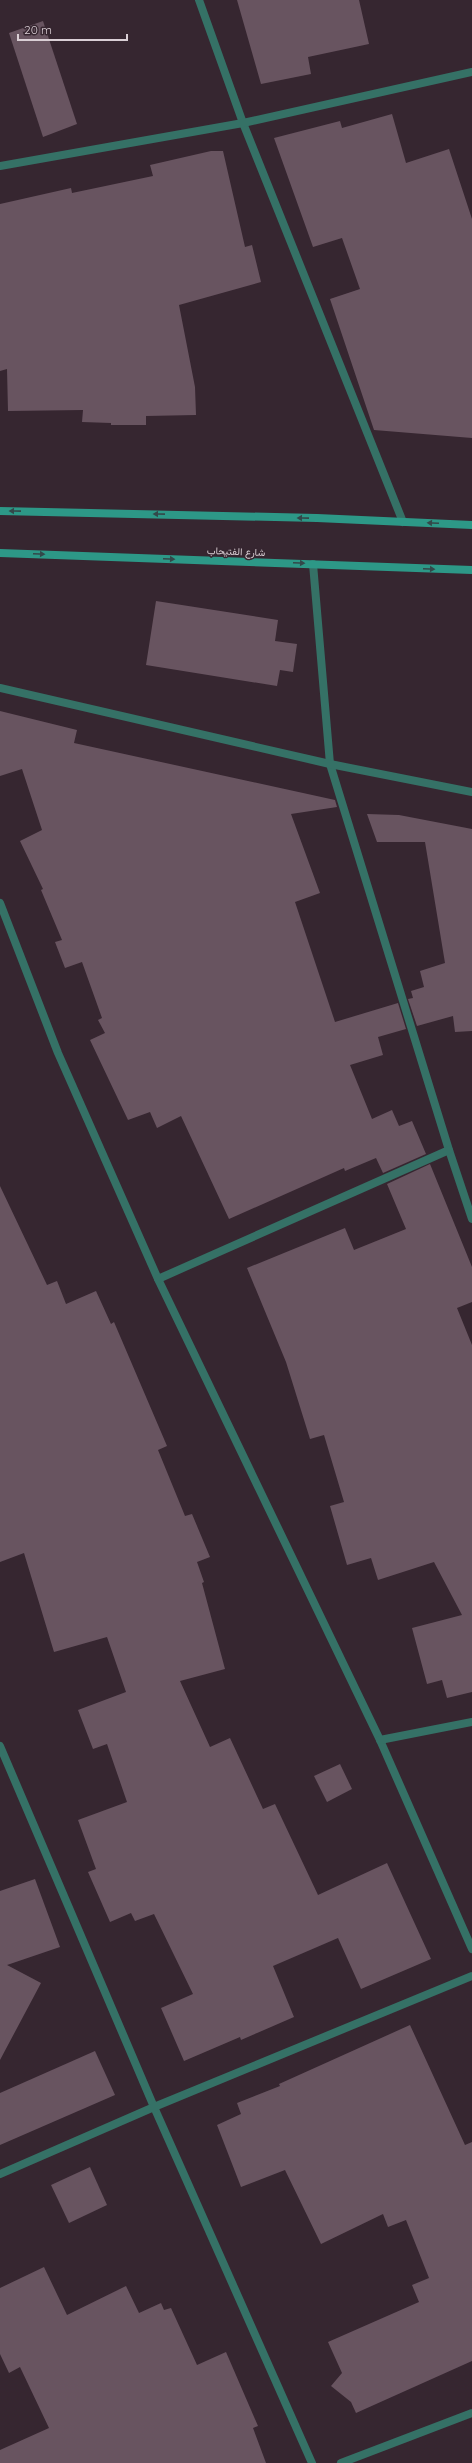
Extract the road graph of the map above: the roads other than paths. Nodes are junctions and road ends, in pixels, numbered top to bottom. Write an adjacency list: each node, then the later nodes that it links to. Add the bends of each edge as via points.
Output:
1 (199, 0): 3 (street)
2 (472, 72): 3 (street)
3 (243, 123): 4 (street); 6 (street)
4 (0, 166)
5 (0, 511): 6 (main road, one-way to 5)
6 (402, 522): 7 (main road, one-way to 6)
7 (472, 525)
8 (0, 553): 9 (main road, شارع الفتيحاب, one-way to 9)
9 (313, 564): 10 (main road, شارع الفتيحاب, one-way to 10); 12 (street)
10 (472, 570)
11 (0, 688): 12 (street)
12 (330, 764): 13 (street); 15 (street)
13 (472, 792)
14 (0, 902): 17 (street, via 58,1053)
15 (449, 1150): 16 (street); 17 (street)
16 (472, 1219)
17 (158, 1279): 19 (street)
18 (472, 1722): 19 (street)
19 (380, 1740): 21 (street)
20 (0, 1746): 23 (street)
21 (472, 1949)
22 (472, 1976): 23 (street)
23 (154, 2107): 24 (street); 26 (street)
24 (0, 2174)
25 (472, 2413): 27 (street)
26 (312, 2463)
27 (341, 2463)

